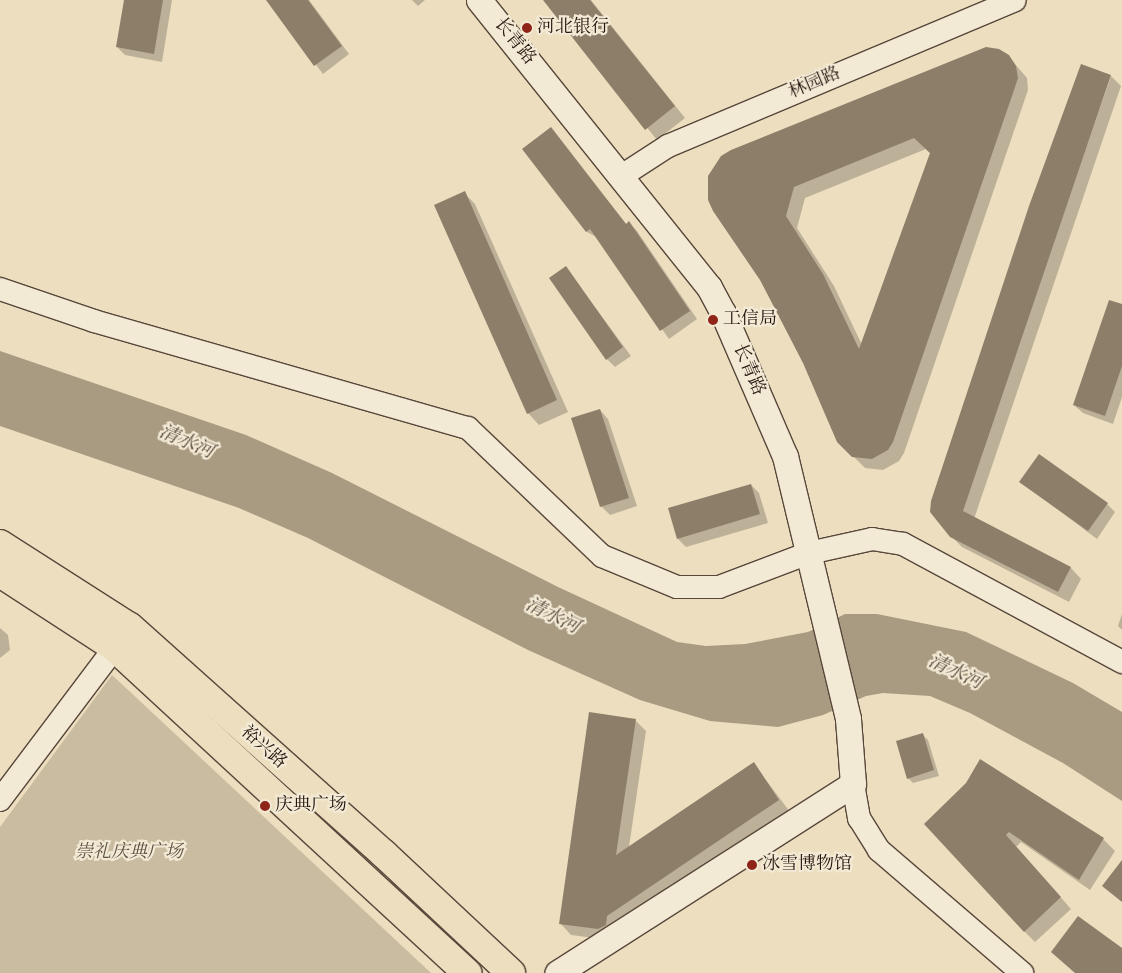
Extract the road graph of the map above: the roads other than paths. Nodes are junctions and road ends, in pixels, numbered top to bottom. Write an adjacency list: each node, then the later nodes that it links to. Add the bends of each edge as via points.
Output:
1 (479, 0): 3 (main road, 长青路)
2 (1014, 0): 3 (street, 林园路, via 668,146)
3 (620, 177): 6 (main road, 长青路, via 709,287 723,313 785,456)
4 (0, 288): 6 (street, via 94,321 468,428 602,556 677,587 719,587)
5 (0, 544): 8 (main road, 裕兴路)
6 (809, 553): 9 (street, via 872,539 903,544); 10 (main road, 长青路, via 848,719)
7 (0, 573): 8 (main road, 裕兴路)
8 (122, 637): 11 (street); 12 (main road, 裕兴路); 13 (main road, 裕兴路, via 384,854)
9 (1122, 662)
10 (853, 784): 14 (main road); 15 (street, via 859,818 879,850)
11 (0, 800)
12 (468, 973)
13 (511, 973)
14 (557, 973)
15 (1022, 973)

